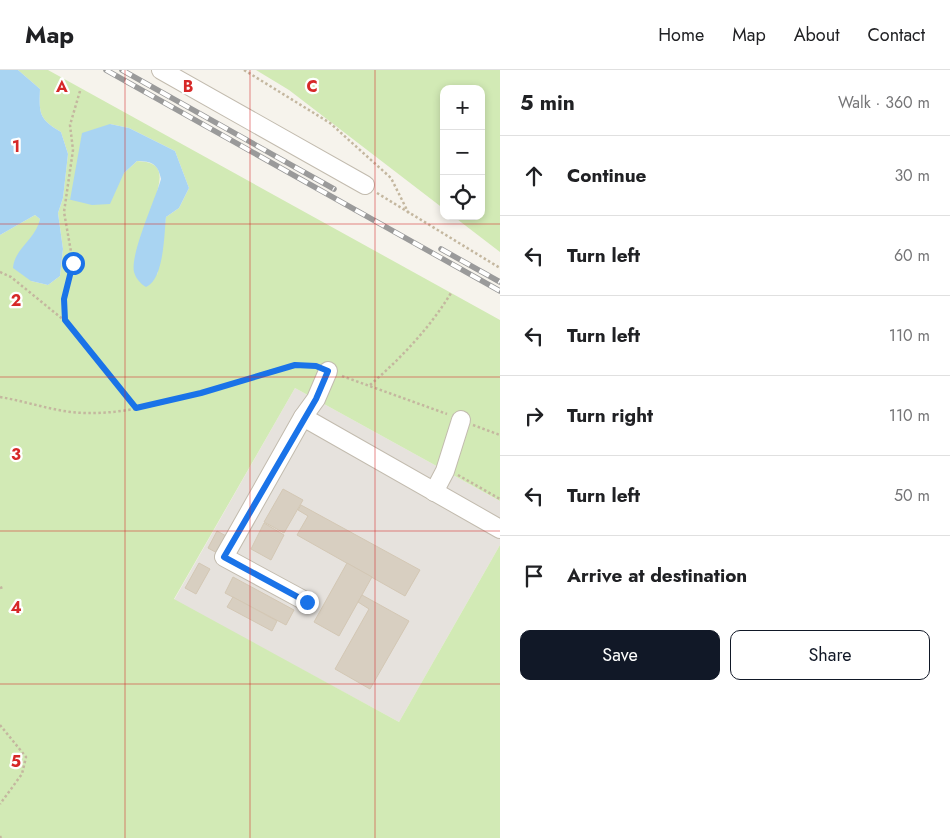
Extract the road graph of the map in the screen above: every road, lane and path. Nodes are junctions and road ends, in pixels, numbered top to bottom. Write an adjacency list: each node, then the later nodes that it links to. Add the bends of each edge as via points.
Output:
1 (161, 70): 4 (lane)
2 (244, 70): 5 (path, via 330,123 391,178)
3 (80, 91): 9 (path, via 70,125 73,150 64,212 73,263 64,299)
4 (365, 185): 5 (path)
5 (409, 214): 6 (path)
6 (500, 268)
7 (0, 272): 9 (path, via 11,277)
8 (451, 293): 11 (path, via 402,357)
9 (65, 320): 13 (path)
10 (328, 371): 11 (path); 13 (path, via 316,366 295,365); 14 (lane)
11 (370, 385): 15 (path)
12 (0, 397): 13 (path, via 71,412)
13 (136, 408)
14 (304, 417): 18 (lane); 21 (lane, via 224,557)
15 (461, 420): 16 (path); 17 (lane)
16 (500, 435)
17 (446, 467): 18 (lane); 19 (path)
18 (434, 492): 20 (lane)
19 (500, 499)
20 (500, 529)
21 (307, 602)
22 (0, 725): 23 (path, via 26,757 22,774)
23 (0, 804)

